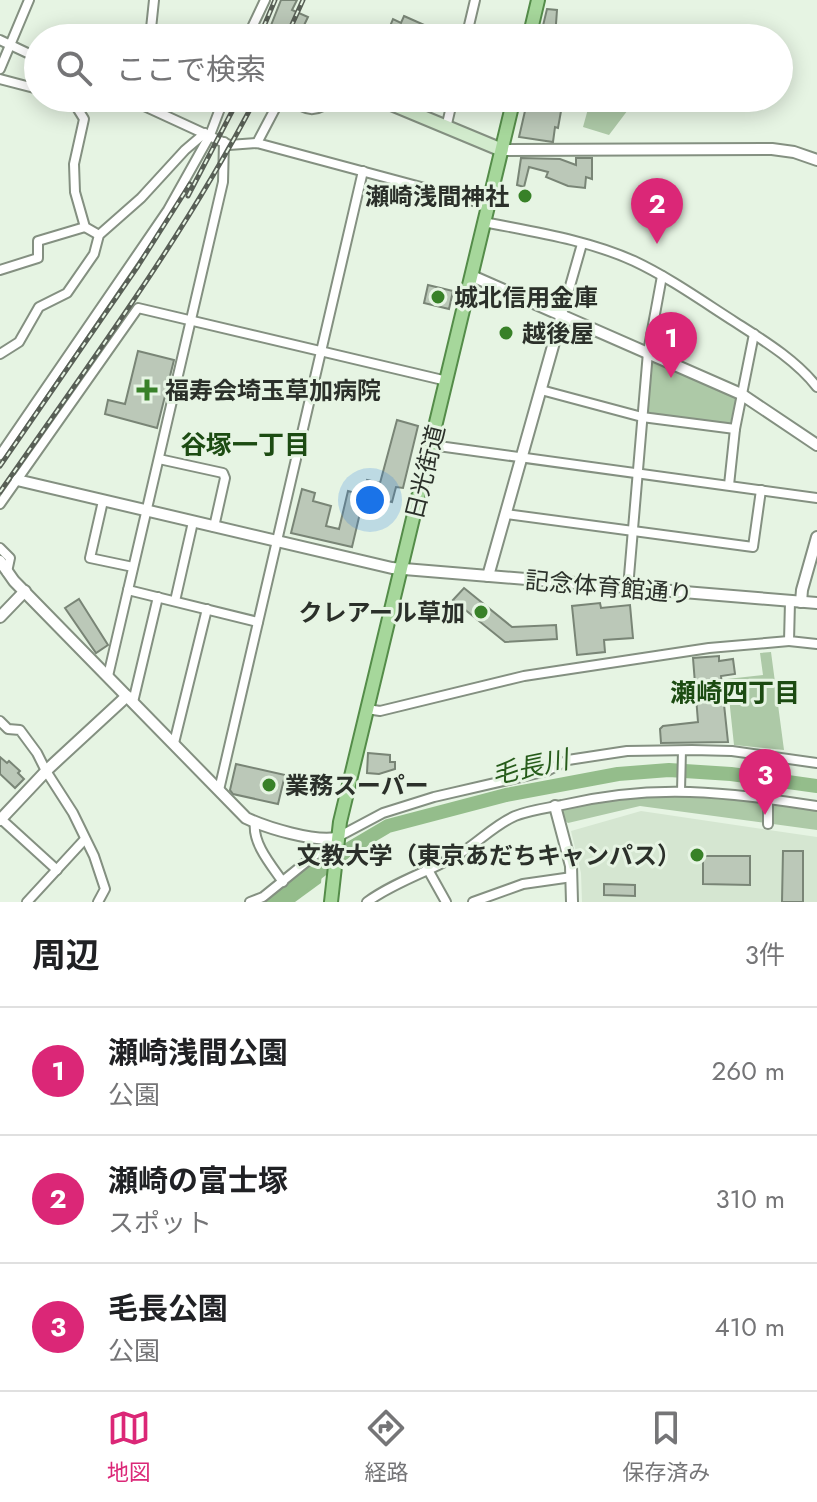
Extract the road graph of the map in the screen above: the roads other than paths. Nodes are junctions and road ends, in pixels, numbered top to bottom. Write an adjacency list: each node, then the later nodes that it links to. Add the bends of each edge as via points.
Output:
1 (29, 0): 11 (street)
2 (154, 0): 6 (street)
3 (265, 0): 7 (street)
4 (475, 0): 8 (street)
5 (538, 0): 9 (main road)
6 (151, 24)
7 (254, 24)
8 (469, 24)
9 (532, 24)
10 (0, 40): 11 (street)
11 (10, 45): 12 (street); 13 (street)
12 (24, 52)
13 (0, 69)
14 (0, 79): 15 (street)
15 (24, 85)
16 (80, 112): 32 (street, via 84,119 74,164 75,192)
17 (158, 112): 24 (street)
18 (218, 112): 24 (street)
19 (273, 112): 26 (street)
20 (409, 112): 23 (main road)
21 (450, 112): 23 (street)
22 (511, 112): 27 (main road, 日光街道)
23 (446, 128): 27 (main road)
24 (208, 134): 25 (street); 33 (street); 52 (street, via 152,234)
25 (224, 142): 26 (street); 39 (street, via 223,182)
26 (257, 143): 29 (street)
27 (502, 150): 28 (street, via 772,149); 30 (main road, 日光街道)
28 (817, 160)
29 (363, 171): 30 (street); 41 (street)
30 (488, 205): 31 (main road, 日光街道)
31 (484, 222): 34 (street); 36 (main road, 日光街道)
32 (85, 227): 33 (street); 35 (street, via 38,241 38,258)
33 (99, 235): 43 (street, via 94,254 67,293 39,307 19,342)
34 (582, 244): 37 (street); 38 (street)
35 (0, 270)
36 (472, 276): 38 (street); 44 (main road, 日光街道)
37 (662, 276): 40 (street); 42 (street)
38 (562, 314): 42 (street); 46 (street)
39 (192, 320): 41 (street); 54 (street); 56 (street, via 138,308)
40 (754, 334): 45 (street); 47 (street)
41 (321, 351): 44 (street); 68 (street)
42 (648, 352): 47 (street); 48 (street)
43 (0, 354)
44 (447, 381): 50 (main road, 日光街道)
45 (817, 387)
46 (541, 390): 48 (street); 53 (street)
47 (741, 394): 49 (street); 51 (street)
48 (642, 417): 49 (street); 55 (street)
49 (735, 429): 57 (street)
50 (431, 445): 53 (street); 72 (main road, 日光街道)
51 (817, 445)
52 (0, 455)
53 (522, 457): 55 (street); 63 (street)
54 (159, 459): 62 (street); 65 (street, via 223,473)
55 (638, 473): 57 (street); 66 (street)
56 (17, 480): 60 (street, 記念体育館通り); 61 (street)
57 (729, 485): 58 (street)
58 (761, 490): 59 (street); 66 (street, via 753,547)
59 (817, 498)
60 (103, 501): 62 (street, 記念体育館通り); 71 (street, via 90,558)
61 (0, 504)
62 (147, 511): 64 (street, 記念体育館通り); 71 (street)
63 (506, 514): 66 (street); 74 (street)
64 (193, 522): 65 (street, 記念体育館通り); 79 (street)
65 (214, 527): 68 (street, 記念体育館通り)
66 (633, 532): 75 (street)
67 (817, 537): 80 (street)
68 (277, 542): 72 (street, 記念体育館通り); 84 (street)
69 (0, 548): 73 (street, via 10,558)
70 (0, 561): 73 (street)
71 (133, 567): 76 (street)
72 (401, 569): 74 (street, 記念体育館通り); 89 (main road, 日光街道)
73 (3, 571): 77 (street)
74 (488, 576): 75 (street, 記念体育館通り)
75 (628, 588): 80 (street, 記念体育館通り)
76 (128, 590): 78 (street); 87 (street)
77 (25, 591): 83 (street); 87 (street)
78 (158, 597): 79 (street); 88 (street)
79 (175, 601): 82 (street)
80 (796, 602): 81 (street, 記念体育館通り); 85 (street)
81 (817, 603)
82 (207, 609): 84 (street); 91 (street)
83 (0, 617)
84 (258, 622): 96 (street)
85 (789, 641): 86 (street); 89 (street, via 524,676 380,711)
86 (817, 644)
87 (108, 676): 88 (street)
88 (130, 699): 91 (street); 94 (street)
89 (367, 709): 104 (main road, 日光街道)
90 (0, 721): 94 (street, via 20,730)
91 (174, 743): 96 (street)
92 (682, 752): 93 (street, via 732,751); 95 (street); 104 (street, via 627,751 568,760 547,771 393,810)
93 (817, 763)
94 (46, 771): 100 (street); 103 (street)
95 (681, 788): 97 (street); 98 (street)
96 (219, 790): 101 (street)
97 (768, 799): 99 (street); 102 (street)
98 (555, 806): 105 (street, via 515,816 460,854); 107 (street)
99 (817, 806)
100 (0, 820): 106 (street)
101 (255, 822): 104 (street); 108 (street, via 259,845)
102 (768, 824)
103 (85, 839): 106 (street); 110 (street, via 105,889)
104 (336, 842): 108 (street); 112 (main road, 日光街道)
105 (427, 868): 113 (street); 114 (street)
106 (57, 870): 109 (street)
107 (572, 877): 115 (street, via 523,884); 116 (street)
108 (283, 882): 111 (street)
109 (27, 902)
110 (98, 902)
111 (250, 902)
112 (328, 902)
113 (367, 902)
114 (446, 902)
115 (473, 902)
116 (572, 902)

